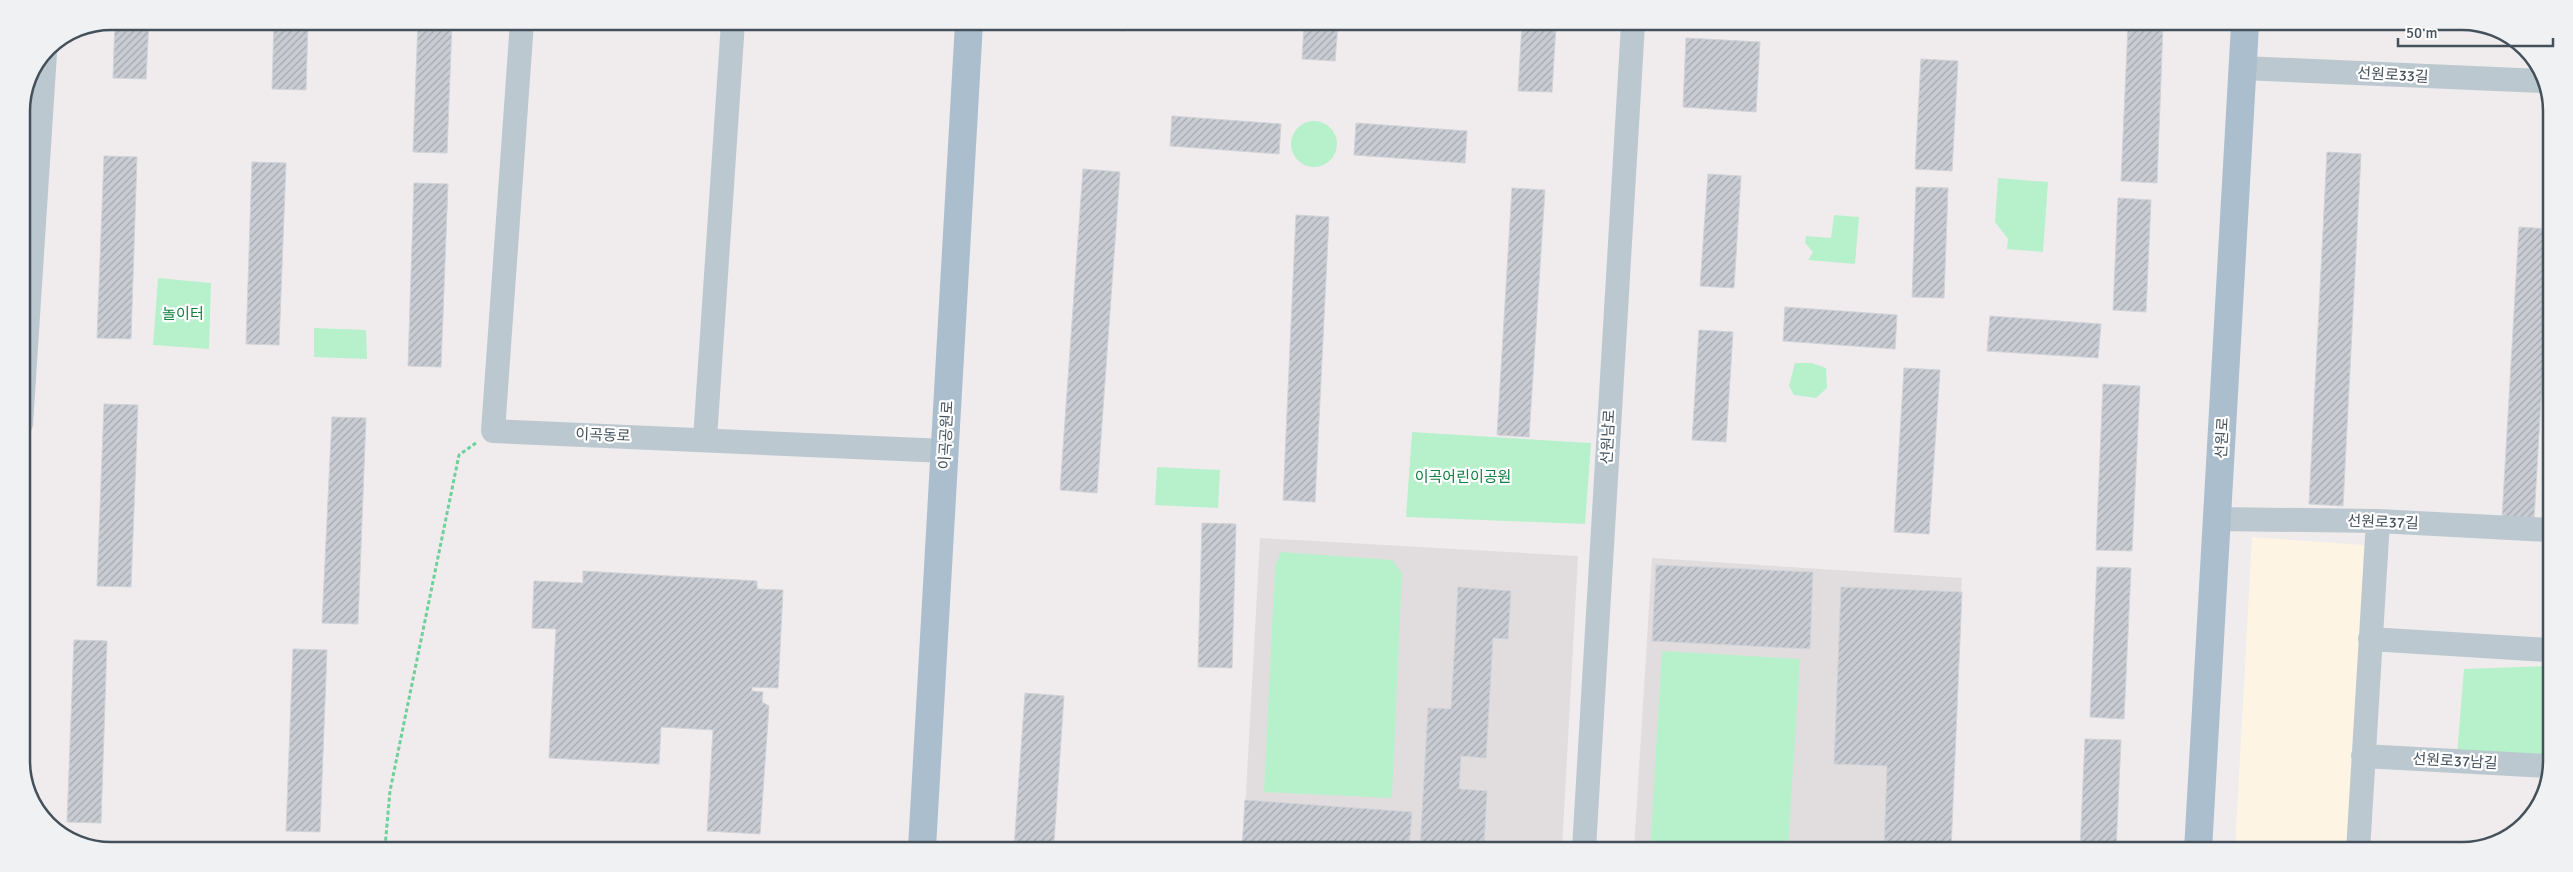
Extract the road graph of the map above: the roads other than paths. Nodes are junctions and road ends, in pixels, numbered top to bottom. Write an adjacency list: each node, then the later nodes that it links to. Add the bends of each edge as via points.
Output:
1 (521, 30): 10 (street, 이곡동로, via 493,431)
2 (732, 30): 10 (street)
3 (969, 30): 11 (main road, 이곡공원로)
4 (1633, 30): 20 (street, 선원남로)
5 (2245, 30): 7 (main road, 선원로)
6 (44, 66): 9 (street)
7 (2243, 68): 8 (street, 선원로33길); 12 (main road, 선원로)
8 (2537, 81)
9 (30, 267)
10 (705, 439): 11 (street, 이곡동로)
11 (945, 451): 19 (main road, 이곡공원로)
12 (2217, 519): 13 (street, 선원로37길); 21 (main road, 선원로)
13 (2378, 522): 14 (street, 선원로37길); 15 (street)
14 (2543, 530)
15 (2370, 639): 16 (street); 17 (street)
16 (2543, 650)
17 (2363, 756): 18 (street, 선원로37남길); 22 (street)
18 (2542, 766)
19 (922, 842)
20 (1584, 842)
21 (2198, 842)
22 (2358, 842)

